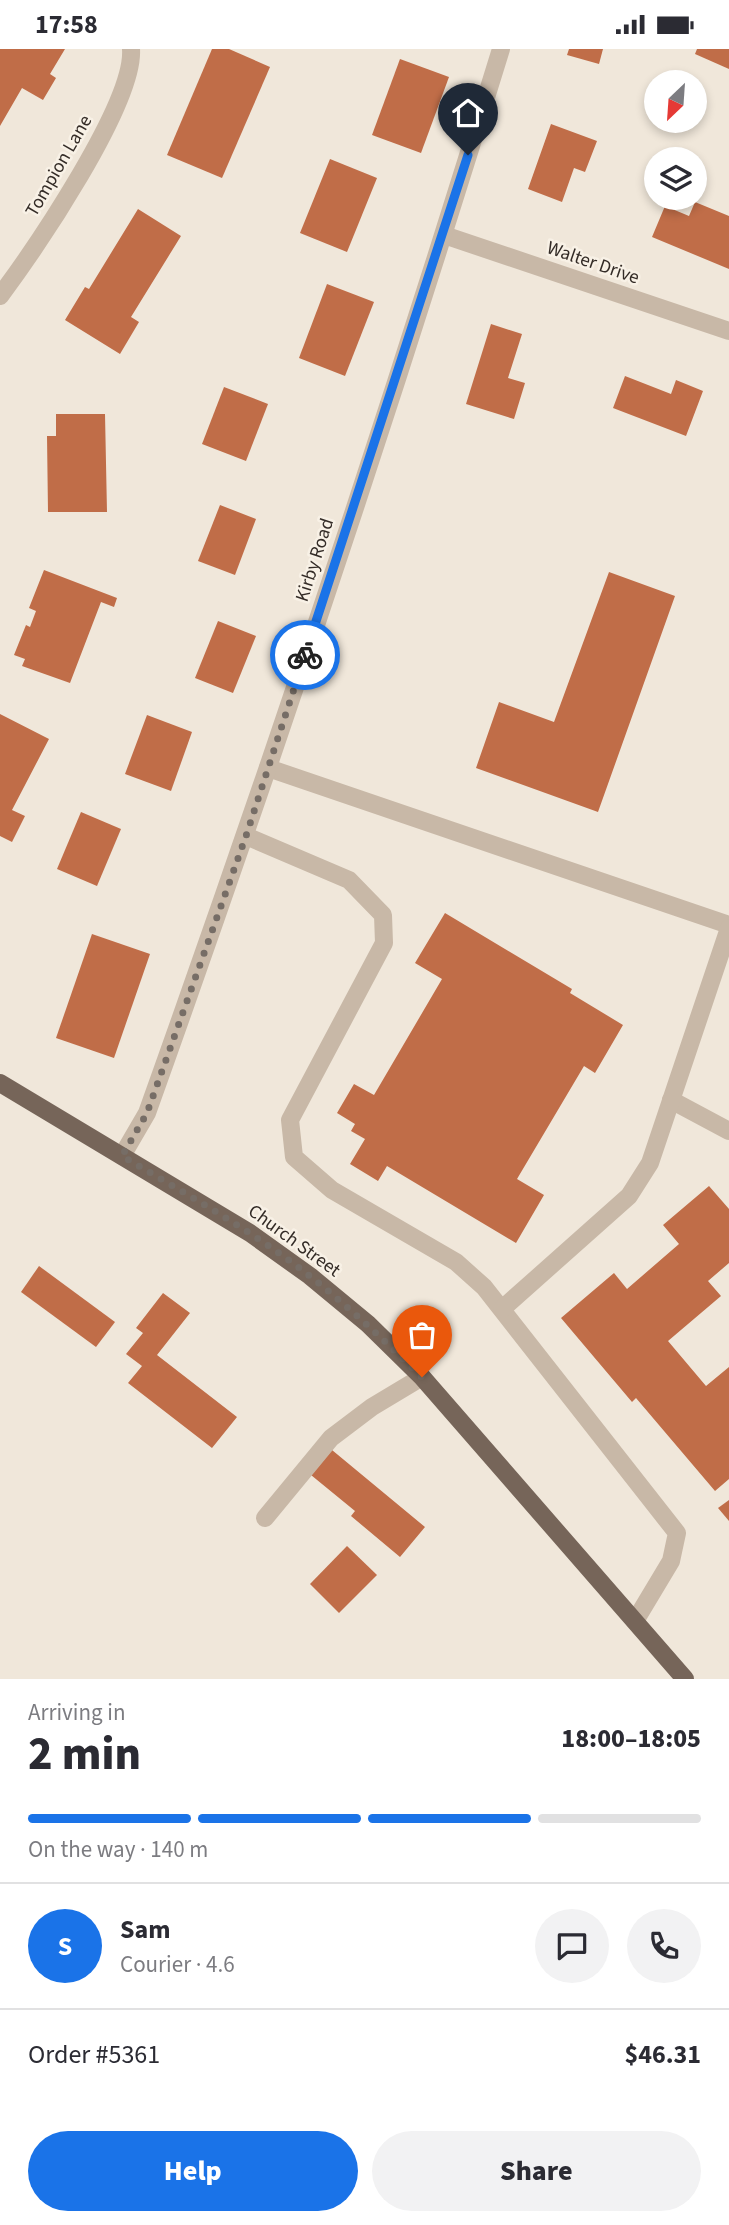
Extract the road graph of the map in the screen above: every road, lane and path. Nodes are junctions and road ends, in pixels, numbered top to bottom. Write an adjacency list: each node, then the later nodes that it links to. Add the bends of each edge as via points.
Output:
1 (131, 49): 4 (street, Tompion Lane, via 132,65 121,101 32,254)
2 (501, 49): 3 (street, Kirby Road)
3 (444, 235): 5 (street, Walter Drive); 6 (street, Kirby Road)
4 (0, 296)
5 (729, 331)
6 (268, 768): 7 (street, Kirby Road); 8 (street)
7 (246, 836): 12 (street, Kirby Road, via 147,1113); 13 (street, via 349,880 383,915 384,943 290,1120 293,1157 332,1190 456,1262)
8 (729, 926): 10 (street)
9 (0, 1083): 12 (main road, Church Street)
10 (671, 1100): 11 (street); 13 (street, via 650,1163 629,1196)
11 (729, 1131)
12 (122, 1156): 14 (main road, Church Street, via 250,1233 310,1276)
13 (502, 1310): 16 (street, via 677,1533 671,1561)
14 (422, 1377): 15 (street, via 372,1406 331,1439); 16 (main road, Church Street)
15 (265, 1518)
16 (635, 1621): 17 (main road, Church Street)
17 (685, 1679)

